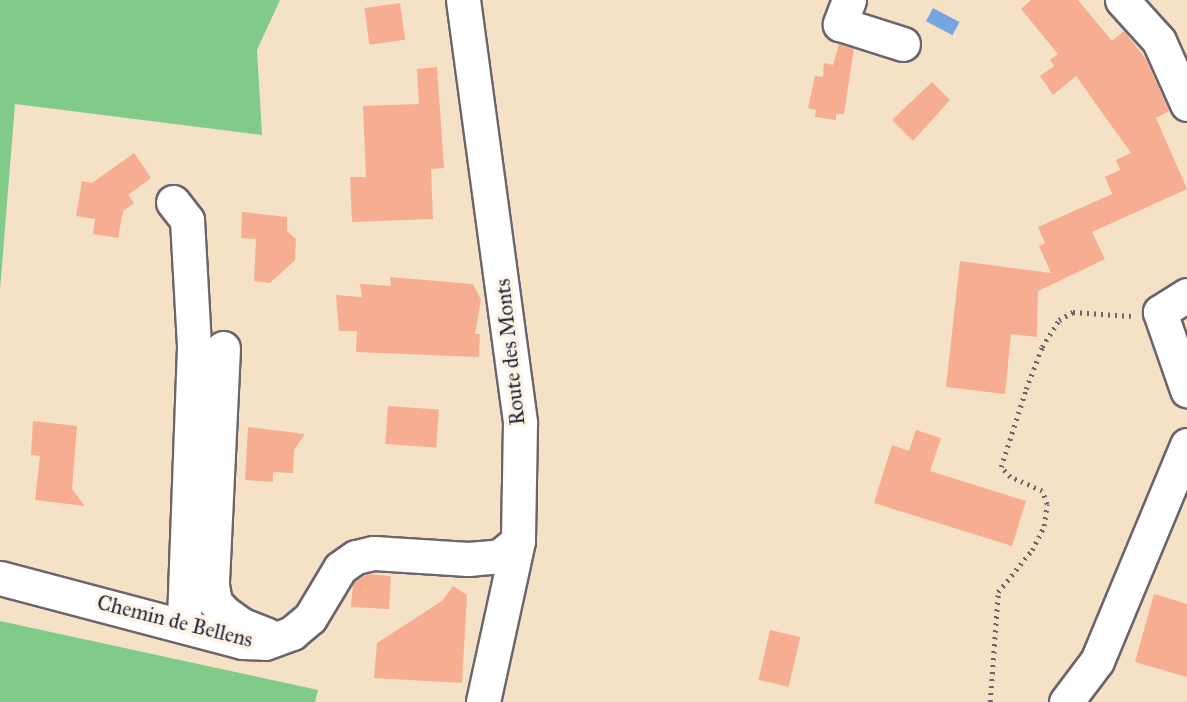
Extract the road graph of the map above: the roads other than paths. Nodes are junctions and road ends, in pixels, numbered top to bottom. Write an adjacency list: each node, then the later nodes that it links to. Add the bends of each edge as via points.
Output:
1 (463, 0): 11 (street, Route des Monts, via 520,423)
2 (849, 0): 4 (street, via 840,24)
3 (1122, 0): 5 (street, via 1159,41)
4 (903, 44)
5 (1187, 104)
6 (173, 202): 13 (street, via 187,220 194,347)
7 (1173, 303): 9 (street)
8 (223, 348): 14 (street, via 210,564 215,602 242,625 277,636)
9 (1187, 390)
10 (1187, 445): 16 (street, via 1097,661)
11 (518, 541): 14 (street, Chemin de Bellens, via 500,556 468,559 374,552 356,558 340,568 310,618); 15 (street, Route des Monts)
12 (0, 578): 13 (street, Chemin de Bellens)
13 (184, 625): 14 (street, Chemin de Bellens, via 242,642 265,643)
14 (292, 633)
15 (483, 702)
16 (1066, 702)

